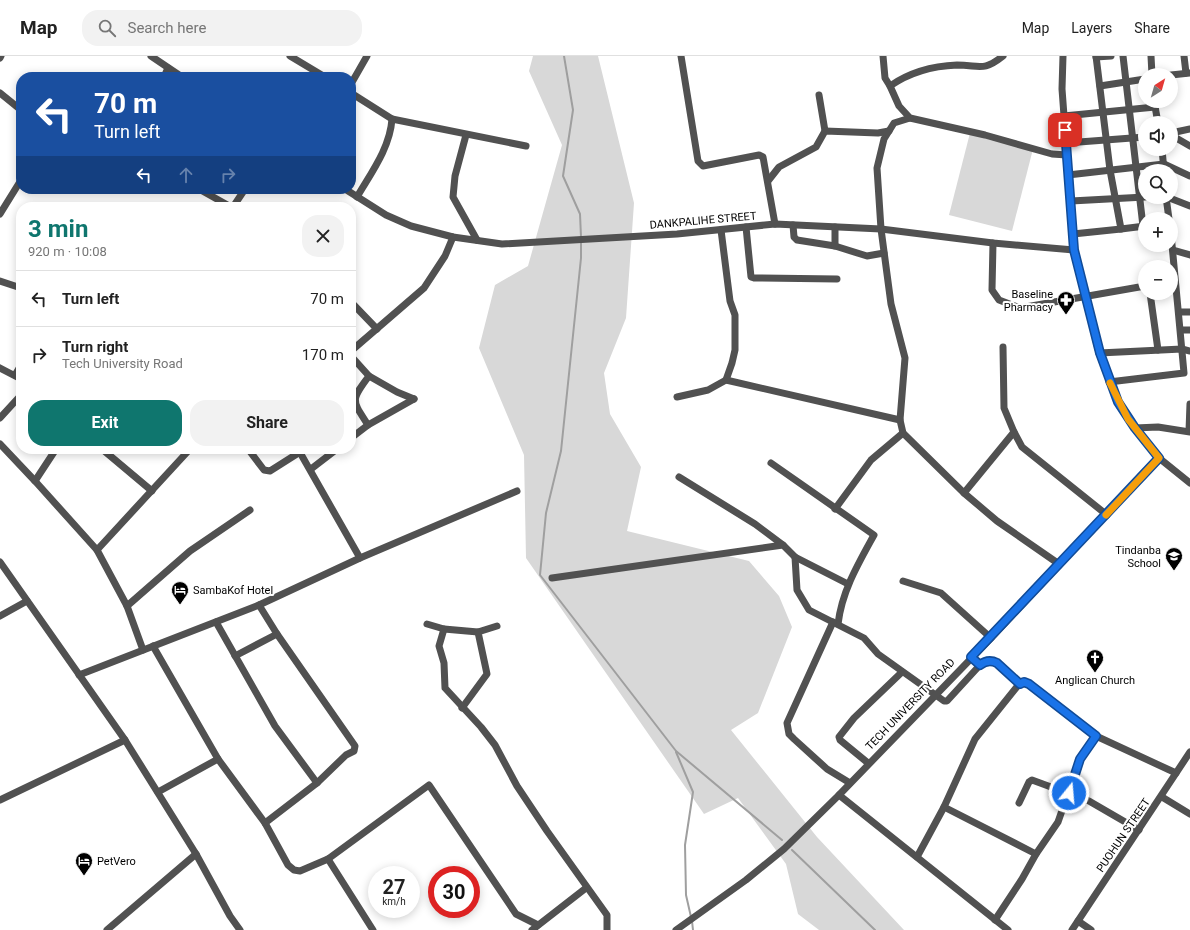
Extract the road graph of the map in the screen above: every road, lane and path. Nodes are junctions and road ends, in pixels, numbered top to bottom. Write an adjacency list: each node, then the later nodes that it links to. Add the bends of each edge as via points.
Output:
1 (151, 56): 13 (street)
2 (367, 56): 20 (street)
3 (682, 56): 54 (street, via 698,162 703,166 759,155 763,157)
4 (883, 56): 23 (street, via 885,78)
5 (1003, 56): 23 (street, via 987,67 957,65 920,71)
6 (1062, 56): 32 (street)
7 (1111, 56): 12 (street)
8 (1124, 56): 22 (street)
9 (1151, 56): 14 (street)
10 (1184, 56): 18 (street)
11 (292, 57): 17 (street)
12 (1096, 57): 24 (street)
13 (168, 68): 15 (street); 16 (street)
14 (1152, 68)
15 (166, 72)
16 (174, 72)
17 (316, 72)
18 (1188, 73): 19 (street)
19 (1178, 74)
20 (356, 75)
21 (1138, 80): 22 (street)
22 (1126, 81): 24 (street); 30 (street)
23 (890, 86): 33 (street, via 899,106)
24 (1100, 86): 31 (street)
25 (0, 92): 28 (street)
26 (819, 95): 36 (street)
27 (356, 96): 34 (street)
28 (16, 106)
29 (1138, 107): 30 (street)
30 (1130, 109): 31 (street); 40 (street)
31 (1104, 112): 32 (street); 43 (street)
32 (1064, 116): 44 (street)
33 (910, 118): 37 (street, via 894,123); 47 (street, via 1052,154)
34 (392, 119): 39 (street); 58 (street, via 391,133)
35 (1190, 128): 38 (street)
36 (825, 131): 37 (street); 54 (street, via 816,147 779,167)
37 (889, 131): 73 (street, via 884,139 877,168)
38 (1178, 132)
39 (466, 135): 45 (street); 76 (street, via 455,176 453,197)
40 (1134, 138): 41 (street); 43 (street); 48 (street)
41 (1138, 138)
42 (1178, 138): 46 (street)
43 (1107, 140): 44 (street); 49 (street)
44 (1066, 143): 47 (street)
45 (526, 146)
46 (1190, 146)
47 (1067, 155): 52 (street)
48 (1137, 167): 49 (street); 50 (street)
49 (1110, 170): 52 (street); 60 (street)
50 (1138, 172)
51 (1178, 172): 53 (street)
52 (1068, 175): 61 (street)
53 (1190, 176)
54 (768, 181): 66 (street)
55 (16, 188): 65 (street)
56 (208, 194): 62 (street)
57 (352, 194): 58 (street, DANKPALIHE STREET)
58 (357, 197): 75 (street, DANKPALIHE STREET, via 386,215 411,226)
59 (1138, 197): 60 (street)
60 (1116, 198): 61 (street); 71 (street)
61 (1071, 201): 74 (street)
62 (223, 202)
63 (1178, 202): 64 (street)
64 (1190, 206)
65 (0, 214)
66 (775, 224): 67 (street, DANKPALIHE STREET); 68 (street, DANKPALIHE STREET)
67 (793, 225): 69 (street, DANKPALIHE STREET); 78 (street, via 794,237 797,240)
68 (746, 227): 72 (street, DANKPALIHE STREET); 83 (street, via 751,276 754,278)
69 (835, 227): 73 (street, DANKPALIHE STREET); 78 (street)
70 (1138, 227): 71 (street)
71 (1121, 229): 74 (street)
72 (721, 230): 76 (street, DANKPALIHE STREET, via 510,243); 105 (street, via 730,301 735,315 735,350)
73 (881, 230): 77 (street, DANKPALIHE STREET); 81 (street)
74 (1073, 234): 79 (street)
75 (453, 238): 76 (street, DANKPALIHE STREET); 93 (street, via 445,256 424,288)
76 (477, 240)
77 (993, 243): 79 (street, DANKPALIHE STREET); 87 (street, via 992,290 999,300 1020,308)
78 (835, 246): 81 (street, via 867,256)
79 (1074, 250): 87 (street)
80 (1178, 251): 82 (street)
81 (884, 253): 113 (street, via 891,304 905,358)
82 (1190, 255)
83 (837, 279)
84 (0, 281): 85 (street)
85 (16, 286)
86 (1138, 287): 87 (street)
87 (1086, 296): 100 (street)
88 (1151, 300): 98 (street)
89 (1177, 300): 91 (street)
90 (356, 307): 93 (street)
91 (1179, 312): 92 (street); 94 (street)
92 (1190, 312)
93 (377, 329): 96 (street)
94 (1181, 330): 95 (street); 99 (street)
95 (1190, 330)
96 (356, 347)
97 (1003, 348): 117 (street, via 1004,408)
98 (1158, 350): 99 (street); 100 (street)
99 (1186, 350): 106 (street, via 1184,373)
100 (1100, 353): 106 (street)
101 (356, 362): 104 (street)
102 (0, 368): 103 (street)
103 (16, 376)
104 (369, 376): 107 (street); 114 (street, via 414,399)
105 (726, 380): 108 (street, via 708,390); 113 (street)
106 (1110, 382): 115 (street, via 1118,402)
107 (356, 396)
108 (677, 397)
109 (16, 400): 112 (street)
110 (1190, 404): 116 (street)
111 (356, 406): 114 (street)
112 (0, 418)
113 (900, 420): 118 (street)
114 (368, 425): 119 (street)
115 (1135, 428): 116 (street, via 1158,427); 128 (street)
116 (1189, 431)
117 (1014, 432): 136 (street); 139 (street, via 1022,447)
118 (903, 433): 136 (street); 137 (street, via 870,460)
119 (356, 434)
120 (0, 444): 132 (street)
121 (53, 454): 132 (street)
122 (108, 454): 134 (street)
123 (185, 454): 134 (street)
124 (252, 454): 125 (street, via 264,470 270,472)
125 (295, 454)
126 (301, 454): 130 (street)
127 (330, 454): 130 (street)
128 (1159, 458): 133 (street); 139 (street, TECH UNIVERSITY ROAD)
129 (771, 463): 137 (street)
130 (311, 469): 143 (street)
131 (679, 477): 140 (street, via 755,524)
132 (35, 481): 141 (street)
133 (1190, 483)
134 (152, 490): 141 (street)
135 (517, 490): 143 (street)
136 (964, 493): 145 (street, via 997,521)
137 (835, 509): 148 (street, via 874,535)
138 (250, 510): 151 (street, via 190,550)
139 (1107, 515): 145 (street, TECH UNIVERSITY ROAD)
140 (783, 545): 142 (street); 146 (street)
141 (97, 550): 151 (street)
142 (795, 557): 148 (street); 154 (street, via 797,590 809,610)
143 (360, 558): 150 (street)
144 (0, 562): 149 (street)
145 (1059, 564): 160 (street, TECH UNIVERSITY ROAD)
146 (552, 578)
147 (903, 581): 160 (street, via 941,593)
148 (848, 584): 154 (street)
149 (27, 601): 152 (street); 167 (street)
150 (259, 604): 153 (street); 159 (street)
151 (127, 606): 162 (street)
152 (0, 616)
153 (216, 622): 161 (street); 163 (street)
154 (836, 623): 166 (street, via 864,638 878,654); 178 (street, via 790,717 788,728 794,738 827,769)
155 (427, 624): 157 (street)
156 (497, 626): 158 (street)
157 (444, 629): 158 (street); 170 (street, via 439,646 444,663 445,688)
158 (478, 632): 170 (street, via 487,674)
159 (277, 634): 163 (street); 177 (street, via 356,746 354,751 346,755)
160 (991, 638): 164 (street, TECH UNIVERSITY ROAD)
161 (153, 646): 162 (street); 174 (street)
162 (143, 650): 167 (street)
163 (235, 656): 177 (street, via 275,726)
164 (971, 657): 165 (street); 169 (street, TECH UNIVERSITY ROAD)
165 (980, 665): 168 (street, via 984,662 994,662); 169 (street, via 947,701)
166 (902, 672): 169 (street); 175 (street, via 854,718 839,737)
167 (79, 675): 172 (street)
168 (1020, 684): 171 (street, via 1029,684); 185 (street, via 975,740)
169 (935, 694): 175 (street, TECH UNIVERSITY ROAD)
170 (462, 708): 193 (street, via 495,745 517,786)
171 (1096, 736): 176 (street); 180 (street, via 1080,759)
172 (125, 740): 179 (street); 183 (street)
173 (1190, 752): 176 (street, PUOHUN STREET)
174 (218, 759): 179 (street); 187 (street)
175 (868, 764): 178 (street, TECH UNIVERSITY ROAD)
176 (1176, 773): 182 (street, PUOHUN STREET)
177 (317, 783): 187 (street)
178 (850, 783): 181 (street, TECH UNIVERSITY ROAD)
179 (158, 792): 189 (street)
180 (1069, 793): 184 (street, via 1031,780); 188 (street, via 1089,801); 190 (street, via 1058,822)
181 (839, 795): 191 (street); 201 (street, TECH UNIVERSITY ROAD, via 784,849)
182 (1162, 797): 186 (street); 188 (street, PUOHUN STREET)
183 (0, 800)
184 (1019, 803)
185 (944, 807): 190 (street); 191 (street)
186 (1190, 814)
187 (265, 823): 192 (street, via 288,865 294,870 300,872)
188 (1138, 830): 195 (street, PUOHUN STREET)
189 (196, 854): 197 (street); 198 (street)
190 (1036, 854): 194 (street)
191 (916, 857): 194 (street)
192 (328, 858): 196 (street, via 429,785 516,914); 199 (street)
193 (586, 888): 196 (street); 200 (street, via 607,915)
194 (995, 920): 202 (street)
195 (1078, 921): 203 (street, PUOHUN STREET); 204 (street)
196 (535, 928)
197 (113, 929)
198 (240, 930)
199 (372, 930)
200 (607, 930)
201 (676, 930)
202 (1008, 930)
203 (1072, 930)
204 (1091, 930)

